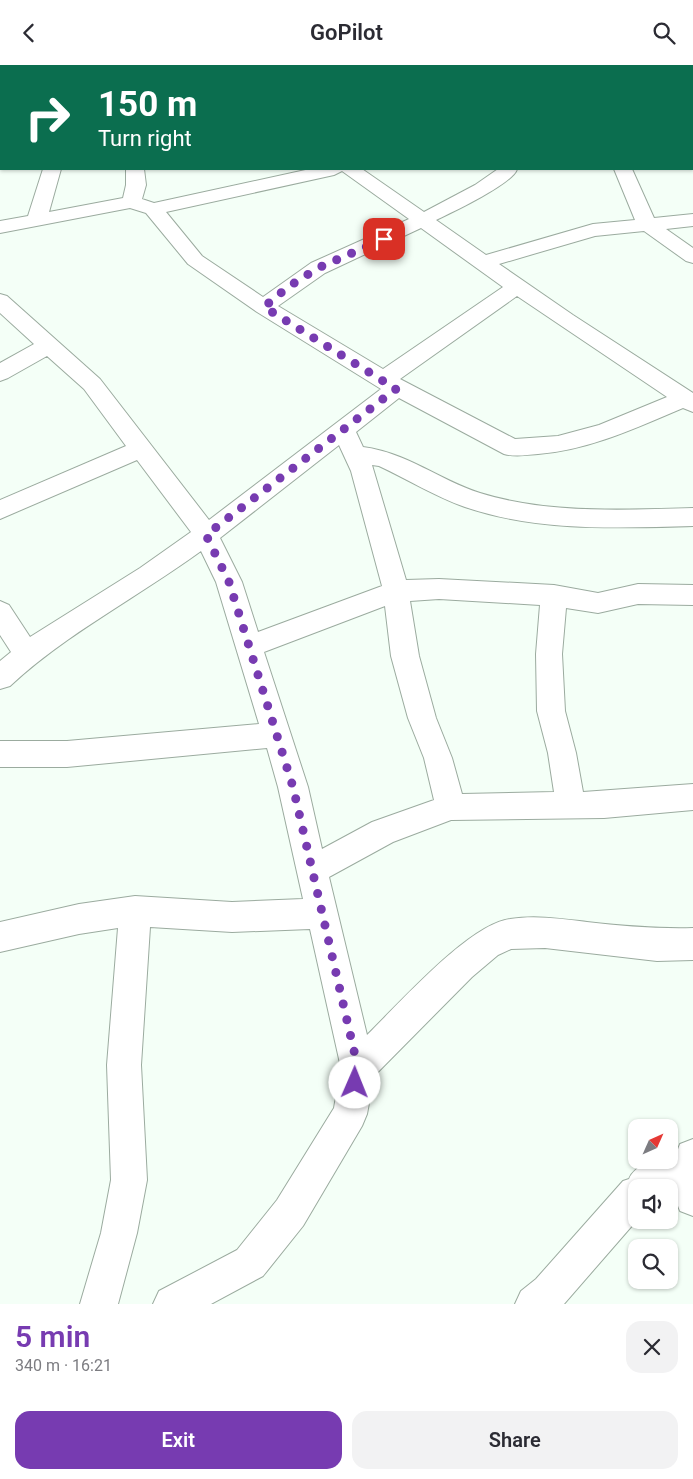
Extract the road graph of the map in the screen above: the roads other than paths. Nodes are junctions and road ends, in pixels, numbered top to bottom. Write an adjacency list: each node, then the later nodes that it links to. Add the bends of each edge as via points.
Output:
1 (52, 170): 9 (street)
2 (135, 170): 7 (street, via 136,187)
3 (329, 170): 8 (street)
4 (351, 170): 10 (street)
5 (508, 170): 10 (street, via 482,189)
6 (624, 170): 12 (street)
7 (132, 202): 8 (street); 9 (street)
8 (153, 209): 18 (street, via 196,260)
9 (37, 219): 13 (street)
10 (423, 219): 15 (street); 18 (street, via 318,268)
11 (693, 220): 12 (street)
12 (647, 224): 14 (street); 15 (street, via 593,230)
13 (0, 227)
14 (693, 257)
15 (484, 261): 16 (street)
16 (517, 287): 21 (street); 22 (street)
17 (0, 301): 19 (street)
18 (264, 307): 21 (street)
19 (49, 345): 20 (street); 24 (street, via 92,384)
20 (0, 373)
21 (390, 384): 22 (street, via 512,448 558,444 605,432); 23 (street)
22 (689, 402)
23 (344, 430): 25 (street); 28 (street)
24 (141, 449): 26 (street); 28 (street)
25 (355, 454): 27 (street, via 382,458 472,500 522,513 616,519); 29 (street, via 376,514)
26 (0, 510)
27 (693, 517)
28 (206, 535): 33 (street, via 229,582); 34 (street, via 148,576 46,639)
29 (396, 591): 30 (street, via 439,589); 33 (street); 40 (street, via 405,656)
30 (554, 595): 31 (street, via 598,603 638,594); 39 (street, via 548,654 551,711)
31 (693, 595)
32 (0, 612): 34 (street)
33 (249, 647): 36 (street)
34 (27, 655): 35 (street)
35 (0, 678)
36 (277, 735): 37 (street, via 67,754); 41 (street)
37 (0, 754)
38 (693, 797): 39 (street)
39 (571, 806): 40 (street)
40 (451, 807): 41 (street, via 384,832)
41 (313, 871): 43 (street)
42 (135, 911): 43 (street, via 232,917); 44 (street, via 79,919); 50 (street, via 124,1065 129,1181 119,1233)
43 (323, 913): 46 (street)
44 (0, 937)
45 (693, 944): 46 (street, via 657,945 545,933 509,934 487,944 461,966)
46 (358, 1068): 51 (street, via 350,1114 290,1213 250,1263)
47 (691, 1177): 48 (street, via 663,1174)
48 (656, 1179)
49 (628, 1203): 52 (street, via 549,1292)
50 (99, 1304)
51 (174, 1304)
52 (534, 1304)

